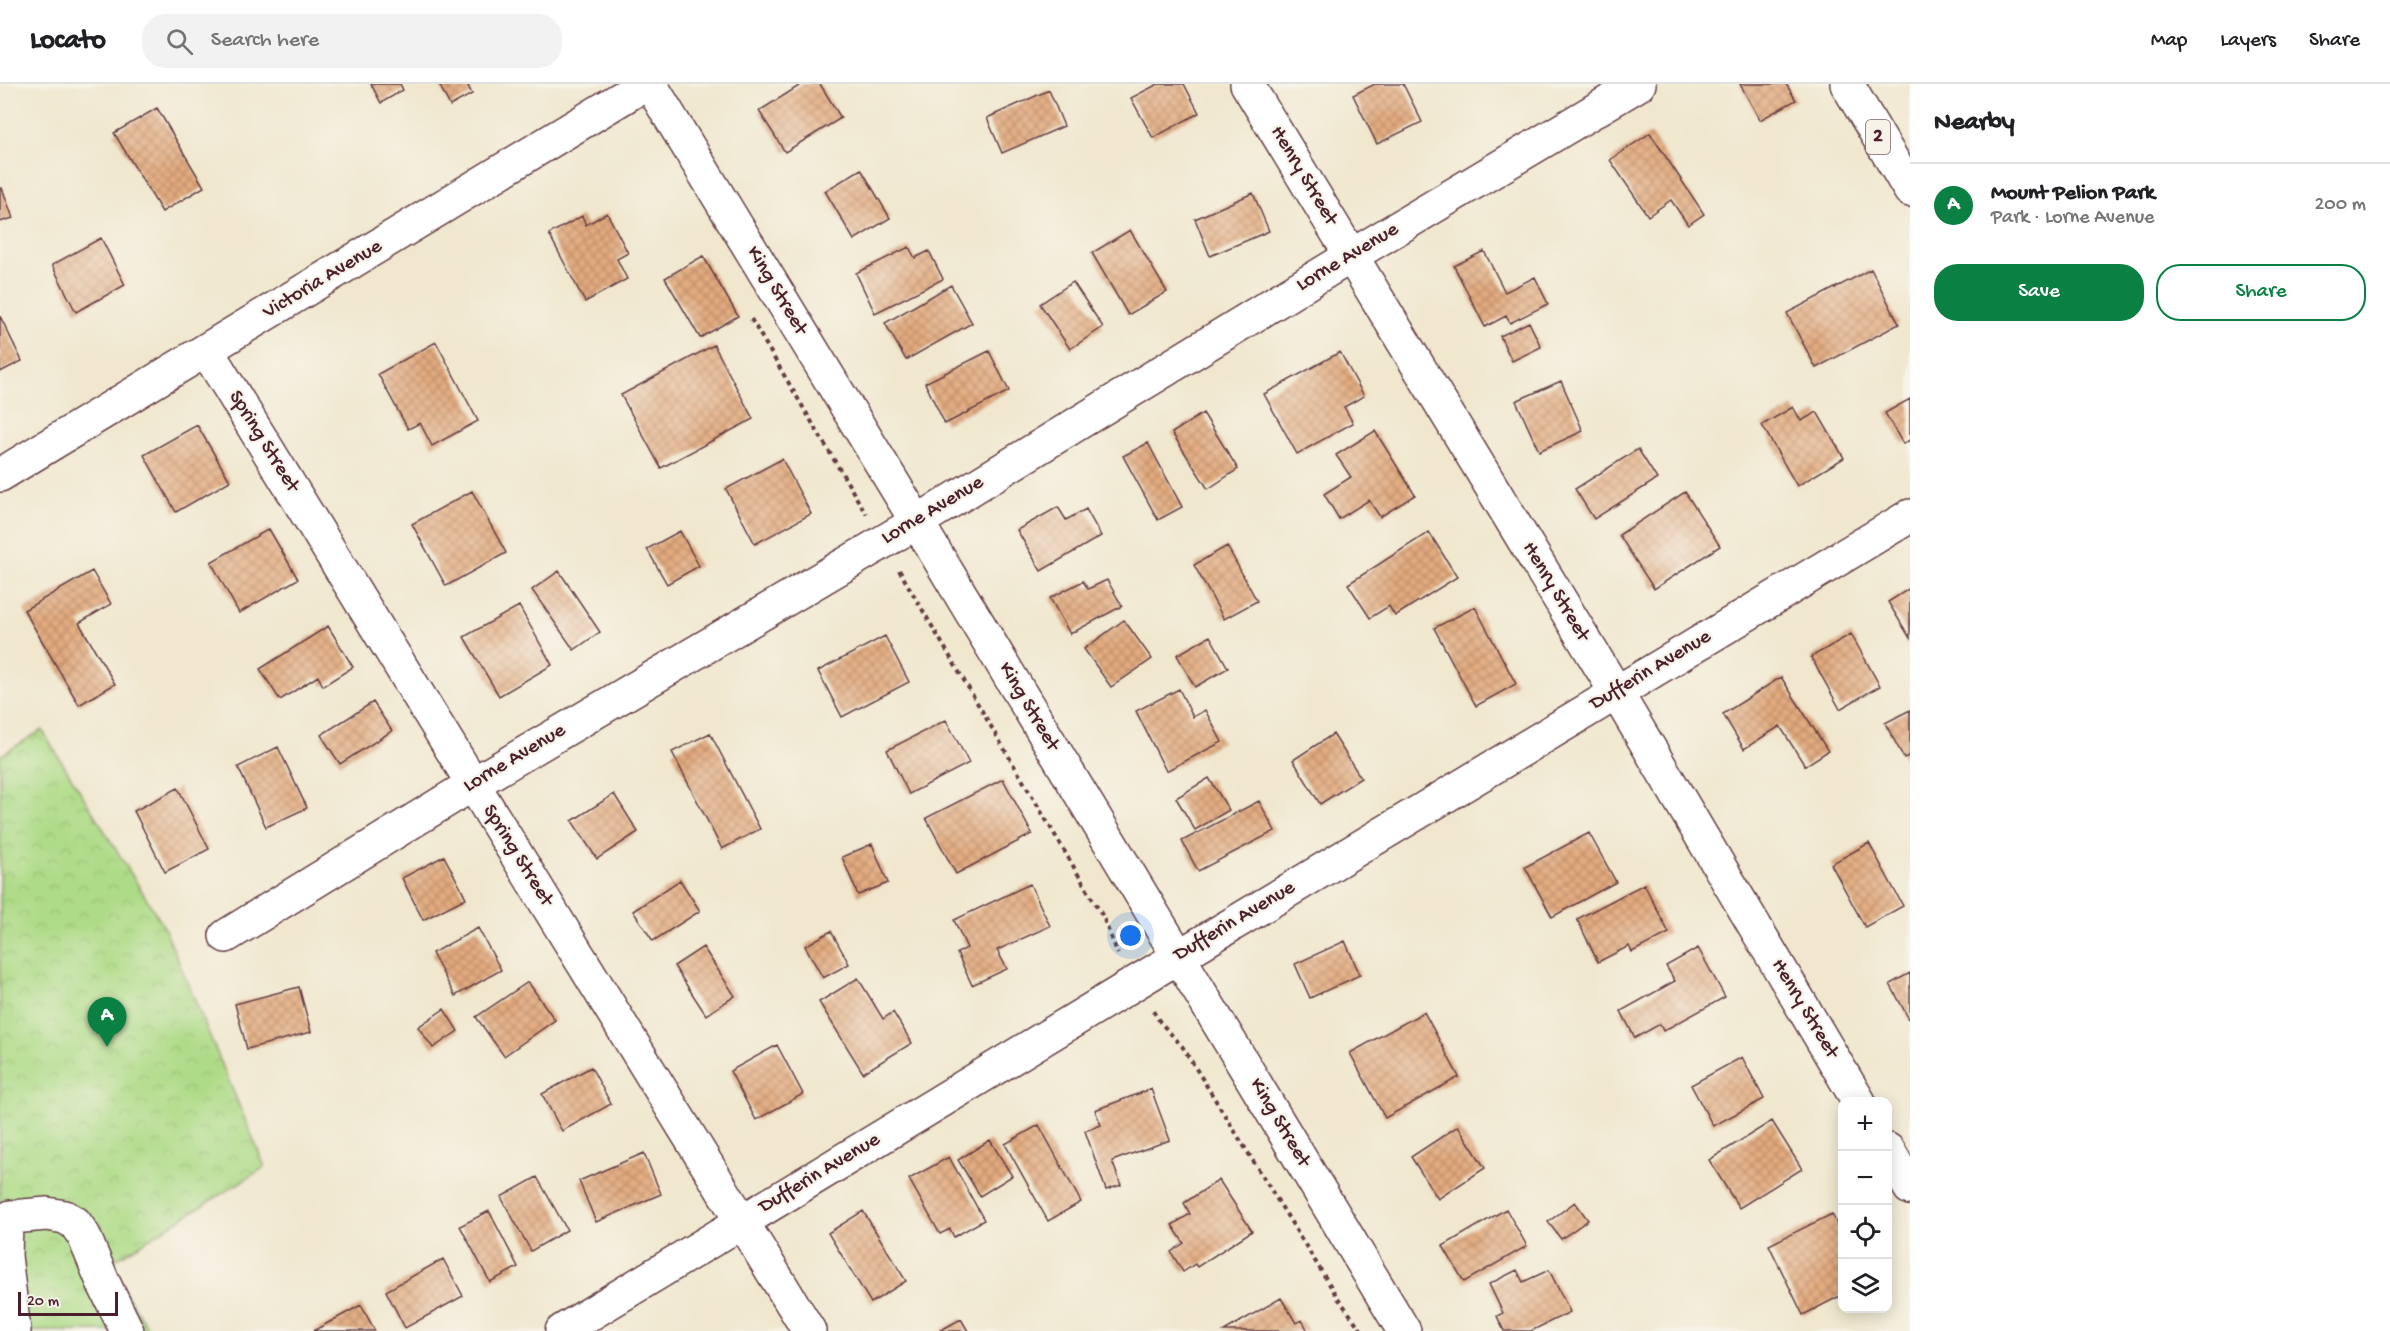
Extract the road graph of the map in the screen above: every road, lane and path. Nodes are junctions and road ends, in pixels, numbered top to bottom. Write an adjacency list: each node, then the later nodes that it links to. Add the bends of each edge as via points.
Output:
1 (645, 84): 9 (street, Victoria Avenue)
2 (650, 84): 12 (street, King Street)
3 (1247, 84): 7 (street, Henry Street)
4 (1639, 84): 7 (street, Lorne Avenue)
5 (1847, 84): 6 (street, 2)
6 (1910, 190)
7 (1351, 256): 12 (street, Lorne Avenue); 14 (street, Henry Street)
8 (748, 315): 13 (path)
9 (207, 351): 10 (street, Victoria Avenue); 15 (street, Spring Street)
10 (0, 475)
11 (1910, 516): 14 (street, Dufferin Avenue)
12 (917, 522): 13 (street, Lorne Avenue); 17 (street, King Street)
13 (883, 542): 15 (street, Lorne Avenue); 18 (path, via 1102,915 1112,944)
14 (1616, 692): 17 (street, Dufferin Avenue); 19 (street, Henry Street)
15 (473, 784): 16 (street, Lorne Avenue); 22 (street, Spring Street)
16 (226, 936)
17 (1178, 957): 18 (street, Dufferin Avenue); 28 (street, King Street)
18 (1135, 982): 22 (street, Dufferin Avenue); 27 (path, via 1160,1022 1182,1046)
19 (1857, 1097)
20 (1888, 1151): 21 (street)
21 (1910, 1188)
22 (742, 1221): 25 (street, Dufferin Avenue); 26 (street, Spring Street)
23 (14, 1331): 24 (street, via 5,1256 6,1225 11,1217 47,1214 65,1217 84,1236)
24 (127, 1331)
25 (562, 1331)
26 (809, 1331)
27 (1362, 1331)
28 (1404, 1331)

